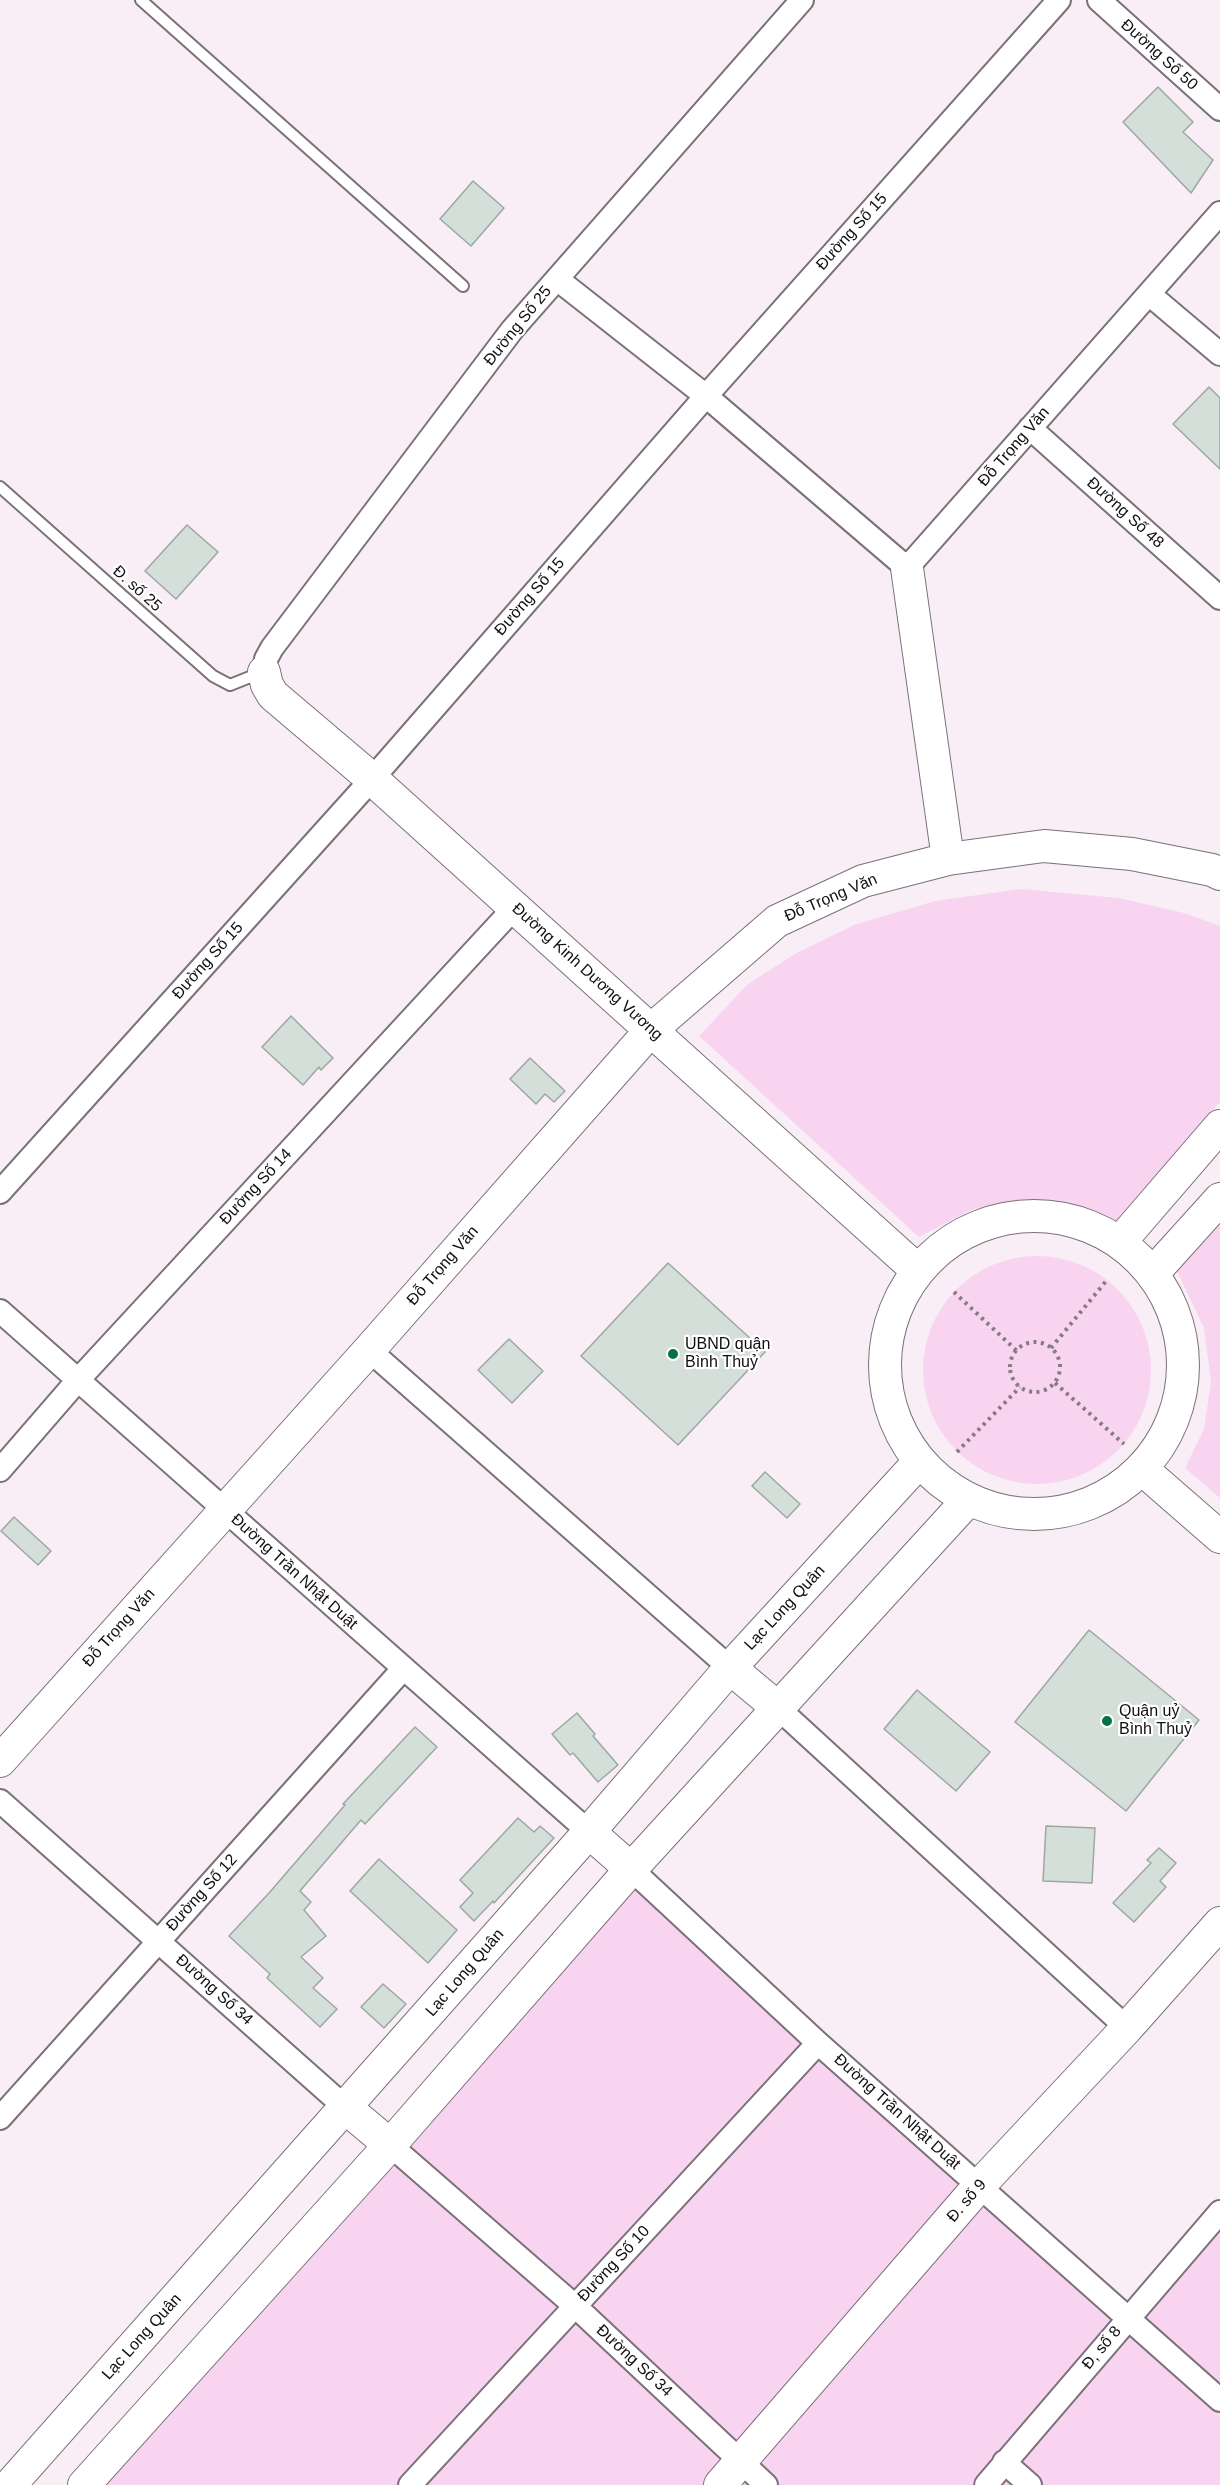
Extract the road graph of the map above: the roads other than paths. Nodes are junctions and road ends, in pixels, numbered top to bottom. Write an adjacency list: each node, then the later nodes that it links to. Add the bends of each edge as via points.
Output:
1 (141, 0): 8 (lane)
2 (802, 0): 7 (street, Đường Số 25)
3 (1059, 0): 11 (street, Đường Số 15)
4 (1099, 0): 5 (street, Đường Số 50)
5 (1220, 109)
6 (1220, 213): 9 (street, Đỗ Trọng Văn)
7 (557, 279): 11 (street); 16 (street, Đường Số 25, via 512,330 272,648)
8 (463, 286)
9 (1149, 294): 10 (street); 12 (street, Đỗ Trọng Văn)
10 (1220, 354)
11 (706, 396): 14 (street); 17 (street, Đường Số 15)
12 (1030, 428): 14 (street, Đỗ Trọng Văn); 15 (street, Đường Số 48)
13 (0, 487): 16 (lane, Đ. số 25, via 213,676 230,685)
14 (907, 568): 18 (main road)
15 (1220, 598)
16 (264, 672): 17 (main road, Đường Kinh Dương Vương, via 273,695)
17 (372, 779): 20 (main road, Đường Kinh Dương Vương); 23 (street, Đường Số 15)
18 (948, 859): 19 (main road, Đỗ Trọng Văn, via 1044,846 1132,854); 21 (main road, Đỗ Trọng Văn, via 863,882 777,921)
19 (1220, 874)
20 (515, 907): 21 (main road, Đường Kinh Dương Vương); 30 (street, Đường Số 14)
21 (651, 1030): 26 (main road, Đường Kinh Dương Vương); 29 (main road, Đỗ Trọng Văn)
22 (1220, 1126): 25 (main road)
23 (0, 1192)
24 (1220, 1199): 27 (main road)
25 (1120, 1242): 26 (main road, via 1080,1222 1035,1215 991,1221 950,1240); 27 (main road)
26 (917, 1270): 31 (main road, via 895,1306 884,1346 884,1366 885,1387 896,1427)
27 (1154, 1272): 32 (main road, via 1171,1300 1179,1326 1184,1377 1171,1426)
28 (0, 1311): 30 (street, Đường Trần Nhật Duật)
29 (369, 1350): 35 (main road, Đỗ Trọng Văn); 37 (street)
30 (78, 1380): 33 (street, Đường Số 14); 35 (street, Đường Trần Nhật Duật)
31 (919, 1462): 34 (main road, via 942,1484); 37 (main road, Lạc Long Quân)
32 (1142, 1469): 34 (main road, via 1105,1497 1060,1512 1013,1513); 36 (main road)
33 (0, 1470)
34 (968, 1500): 39 (main road)
35 (225, 1510): 38 (street, Đường Trần Nhật Duật); 40 (main road, Đỗ Trọng Văn)
36 (1220, 1537)
37 (730, 1668): 39 (main road); 42 (main road, Lạc Long Quân)
38 (404, 1669): 42 (street, Đường Trần Nhật Duật); 45 (street, Đường Số 12)
39 (778, 1708): 43 (main road); 46 (street)
40 (0, 1761)
41 (0, 1801): 45 (street, Đường Số 34)
42 (589, 1832): 43 (main road); 48 (main road, Lạc Long Quân)
43 (631, 1869): 47 (street, Đường Trần Nhật Duật); 50 (main road)
44 (1220, 1923): 46 (main road, Đ. số 9)
45 (159, 1941): 48 (street, Đường Số 34); 49 (street, Đường Số 12)
46 (1127, 2028): 51 (main road, Đ. số 9)
47 (818, 2043): 51 (street, Đường Trần Nhật Duật); 53 (street, Đường Số 10)
48 (346, 2108): 50 (main road); 58 (main road, Lạc Long Quân)
49 (0, 2118)
50 (390, 2145): 53 (street, Đường Số 34); 59 (main road)
51 (980, 2186): 54 (street, Đường Trần Nhật Duật); 56 (main road, Đ. số 9)
52 (1220, 2212): 54 (street, Đ, số 8)
53 (575, 2306): 56 (street, Đường Số 34); 60 (street, Đường Số 10)
54 (1128, 2318): 55 (street, Đường Trần Nhật Duật); 57 (street, Đ, số 8)
55 (1220, 2400)
56 (742, 2461): 61 (main road, Đ. số 9); 62 (street, Đường Số 34)
57 (1004, 2462): 63 (street, Đ, số 8); 64 (street)
58 (10, 2485)
59 (84, 2485)
60 (410, 2485)
61 (720, 2485)
62 (766, 2485)
63 (986, 2485)
64 (1030, 2485)

